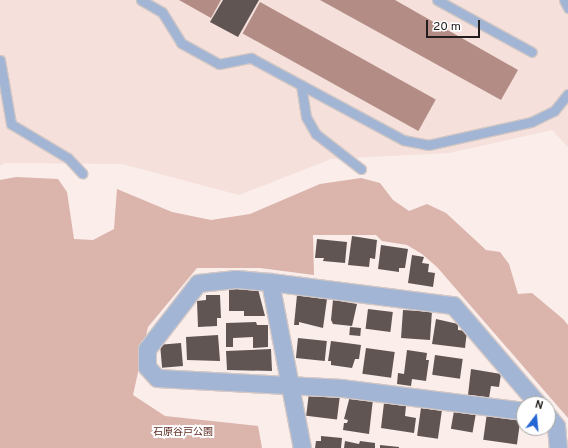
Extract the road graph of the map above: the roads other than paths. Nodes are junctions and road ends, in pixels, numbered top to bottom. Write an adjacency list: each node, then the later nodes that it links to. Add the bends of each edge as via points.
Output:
1 (140, 0): 7 (lane, via 162,12 181,43 219,64 251,58)
2 (438, 0): 5 (lane)
3 (564, 0): 4 (lane)
4 (568, 8)
5 (532, 52)
6 (0, 60): 10 (lane, via 11,124 68,158)
7 (300, 85): 8 (lane, via 403,140 428,145 531,122 554,111); 9 (lane, via 306,117 316,134)
8 (568, 94)
9 (361, 169)
10 (82, 173)
11 (270, 282): 12 (street); 12 (street, via 236,279 198,283 147,349 147,367 157,378); 13 (street, via 453,305)
12 (291, 386): 14 (street, via 342,388); 16 (street)
13 (531, 396)
14 (516, 410)
15 (556, 426): 17 (street)
16 (302, 448)
17 (558, 448)

